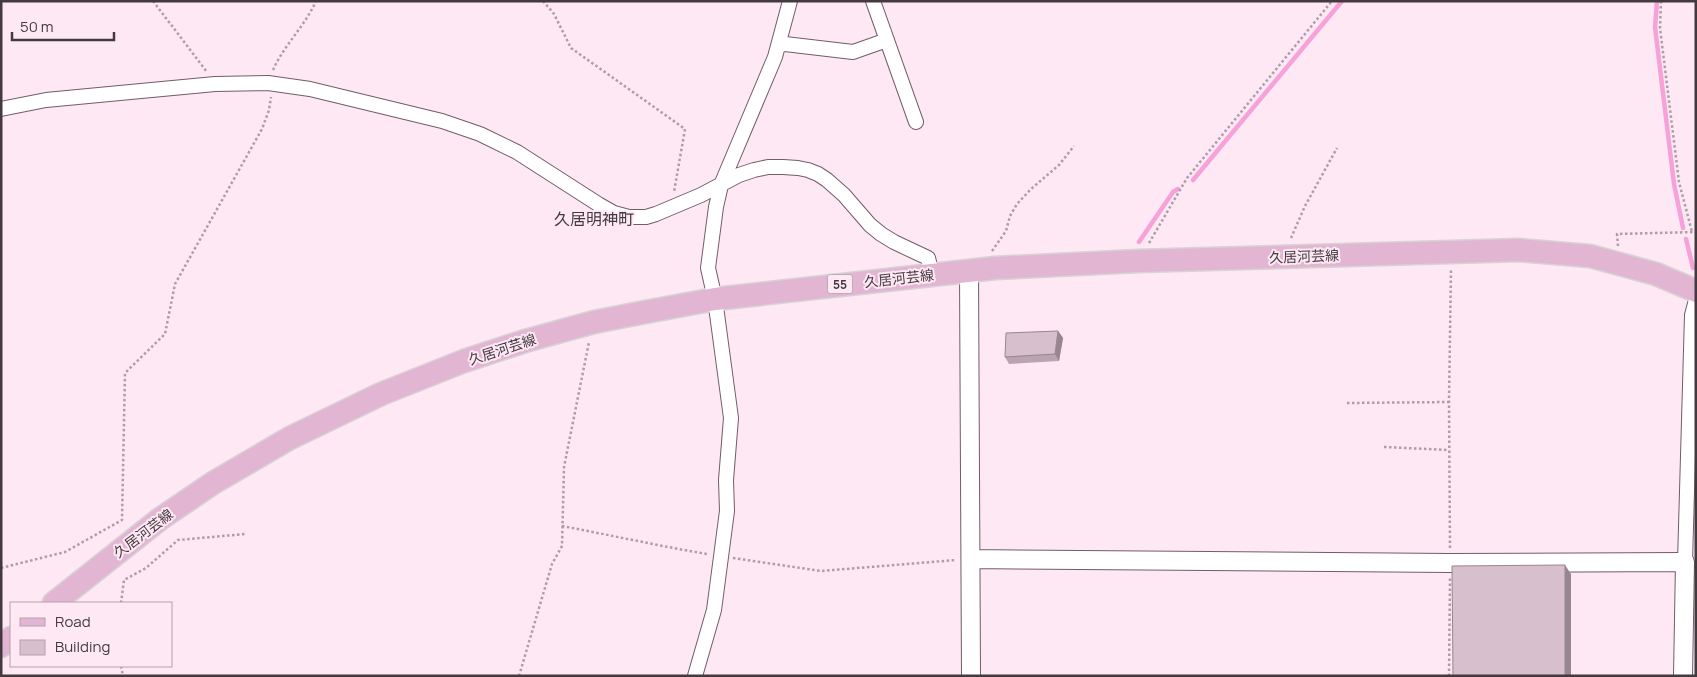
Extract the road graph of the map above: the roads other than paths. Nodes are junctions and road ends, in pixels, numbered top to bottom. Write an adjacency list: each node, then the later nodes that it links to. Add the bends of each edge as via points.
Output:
1 (790, 1): 4 (street)
2 (873, 1): 3 (street)
3 (887, 40): 4 (street, via 853,52); 6 (street)
4 (778, 45): 7 (street)
5 (1, 109): 7 (street, via 46,100 215,84 271,84 310,89 397,109 480,134 517,152 622,216 646,217)
6 (916, 122)
7 (721, 185): 9 (street, via 739,174 768,167 798,168 818,174 844,195 881,234 928,258); 11 (street, via 708,268)
8 (977, 270): 9 (main road, 久居河芸線 / 55); 10 (main road, 久居河芸線 / 55, via 1138,261 1519,250 1590,256 1656,274); 13 (street)
9 (932, 274): 11 (main road, 久居河芸線 / 55)
10 (1696, 291)
11 (714, 299): 15 (main road, 久居河芸線 / 55, via 594,322 525,341 381,394 290,438 213,483 160,519); 16 (street, via 731,418 727,511 714,610)
12 (1696, 300): 14 (street, via 1692,315)
13 (971, 558): 14 (street); 17 (street)
14 (1685, 562): 18 (street)
15 (55, 602)
16 (695, 676)
17 (971, 676)
18 (1683, 676)

